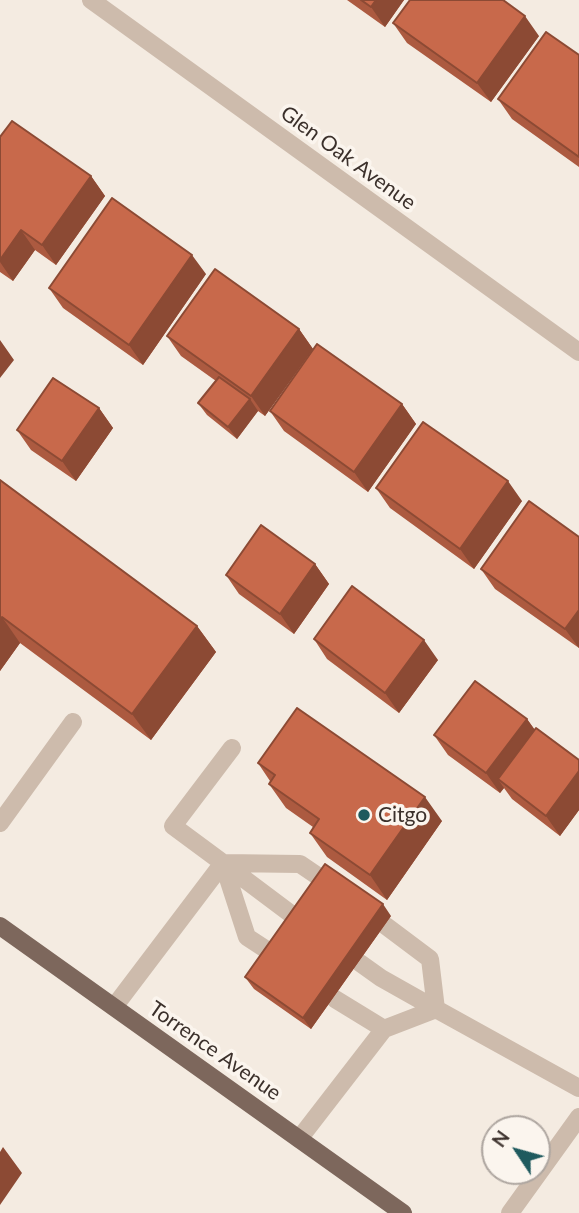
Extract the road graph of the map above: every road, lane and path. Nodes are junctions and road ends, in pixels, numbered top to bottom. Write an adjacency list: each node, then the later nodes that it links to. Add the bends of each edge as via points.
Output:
1 (91, 0): 2 (street, Glen Oak Avenue)
2 (579, 352)
3 (73, 722): 5 (street)
4 (232, 748): 6 (street, via 173,826)
5 (0, 823)
6 (223, 863): 7 (street, via 300,864); 8 (street); 11 (street, via 247,937); 14 (street)
7 (325, 881)
8 (299, 920)
9 (0, 926): 14 (main road, Torrence Avenue)
10 (386, 926): 15 (street, via 430,959)
11 (273, 954)
12 (360, 963): 15 (street)
13 (335, 999): 16 (street)
14 (114, 1007): 19 (main road, Torrence Avenue)
15 (436, 1009): 16 (street); 17 (street)
16 (384, 1029): 19 (street)
17 (579, 1087)
18 (579, 1117): 21 (street)
19 (299, 1139): 20 (main road, Torrence Avenue)
20 (403, 1213)
21 (510, 1213)

